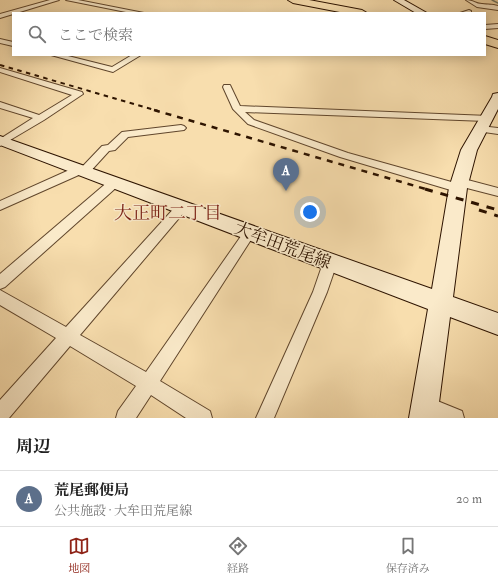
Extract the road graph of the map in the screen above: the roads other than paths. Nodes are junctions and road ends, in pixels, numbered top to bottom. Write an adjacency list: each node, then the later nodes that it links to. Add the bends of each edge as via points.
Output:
1 (56, 0): 8 (street)
2 (69, 0): 9 (street)
3 (293, 0): 6 (highway)
4 (398, 0): 11 (main road)
5 (469, 0): 7 (street)
6 (328, 3): 10 (highway)
7 (479, 6)
8 (14, 12)
9 (135, 12)
10 (359, 12)
11 (421, 12)
12 (12, 13): 13 (street)
13 (0, 16)
14 (492, 26): 15 (street)
15 (498, 32)
16 (486, 40): 19 (highway)
17 (0, 41): 18 (street)
18 (12, 44)
19 (498, 44)
20 (59, 56): 21 (street, via 113,70)
21 (135, 56)
22 (2, 72): 27 (street, via 79,94)
23 (227, 87): 26 (street)
24 (498, 97): 28 (main road)
25 (0, 105): 27 (street)
26 (237, 110): 28 (street); 33 (street, via 251,122 344,155)
27 (40, 118): 30 (street)
28 (488, 126): 33 (main road, via 469,150)
29 (181, 128): 31 (street, via 125,134)
30 (1, 141): 31 (main road, 大牟田荒尾線)
31 (82, 171): 32 (main road, 大牟田荒尾線); 35 (street)
32 (114, 183): 36 (main road, 大牟田荒尾線); 39 (street)
33 (459, 185): 34 (street); 41 (main road)
34 (498, 192)
35 (0, 206)
36 (181, 208): 37 (main road, 大牟田荒尾線); 43 (street)
37 (250, 232): 38 (main road, 大牟田荒尾線); 44 (street)
38 (330, 263): 41 (main road, 大牟田荒尾線); 49 (street)
39 (0, 283)
40 (0, 296): 43 (street)
41 (440, 302): 42 (main road, 大牟田荒尾線); 45 (main road)
42 (498, 324)
43 (67, 336): 44 (street); 46 (street)
44 (148, 383): 47 (street); 48 (street)
45 (424, 412): 50 (street)
46 (0, 414)
47 (125, 418)
48 (203, 418)
49 (265, 418)
50 (455, 418)

